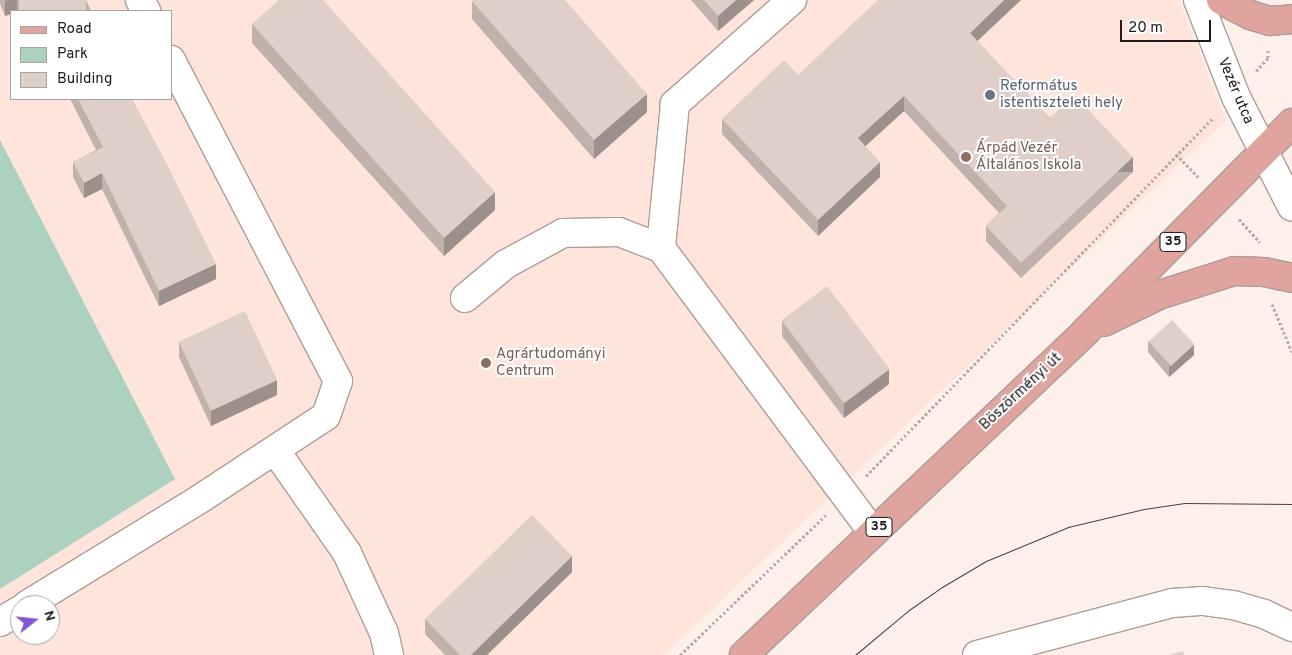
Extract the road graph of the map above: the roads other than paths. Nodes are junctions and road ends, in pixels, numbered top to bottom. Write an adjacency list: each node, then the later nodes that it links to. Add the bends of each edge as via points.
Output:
1 (792, 0): 9 (street, via 674,104)
2 (1198, 0): 7 (street, Vezér utca)
3 (1221, 0): 4 (main road, via 1250,16 1270,21)
4 (1292, 19)
5 (172, 62): 13 (street, via 338,381 326,416)
6 (1292, 123): 7 (main road, Böszörményi út / 35)
7 (1262, 154): 8 (street, Vezér utca); 12 (main road, Böszörményi út / 35)
8 (1292, 208)
9 (661, 248): 11 (street, via 619,232 563,233 506,264); 14 (street)
10 (1292, 278): 12 (main road, via 1264,272 1234,271 1159,295)
11 (466, 298)
12 (1085, 332): 14 (main road, Böszörményi út / 35)
13 (274, 450): 15 (street); 17 (street, via 347,553 384,633)
14 (874, 532): 18 (main road, Böszörményi út / 35)
15 (43, 595)
16 (1289, 625): 19 (street, via 1232,606 1203,601 1172,603)
17 (389, 655)
18 (744, 655)
19 (977, 655)

